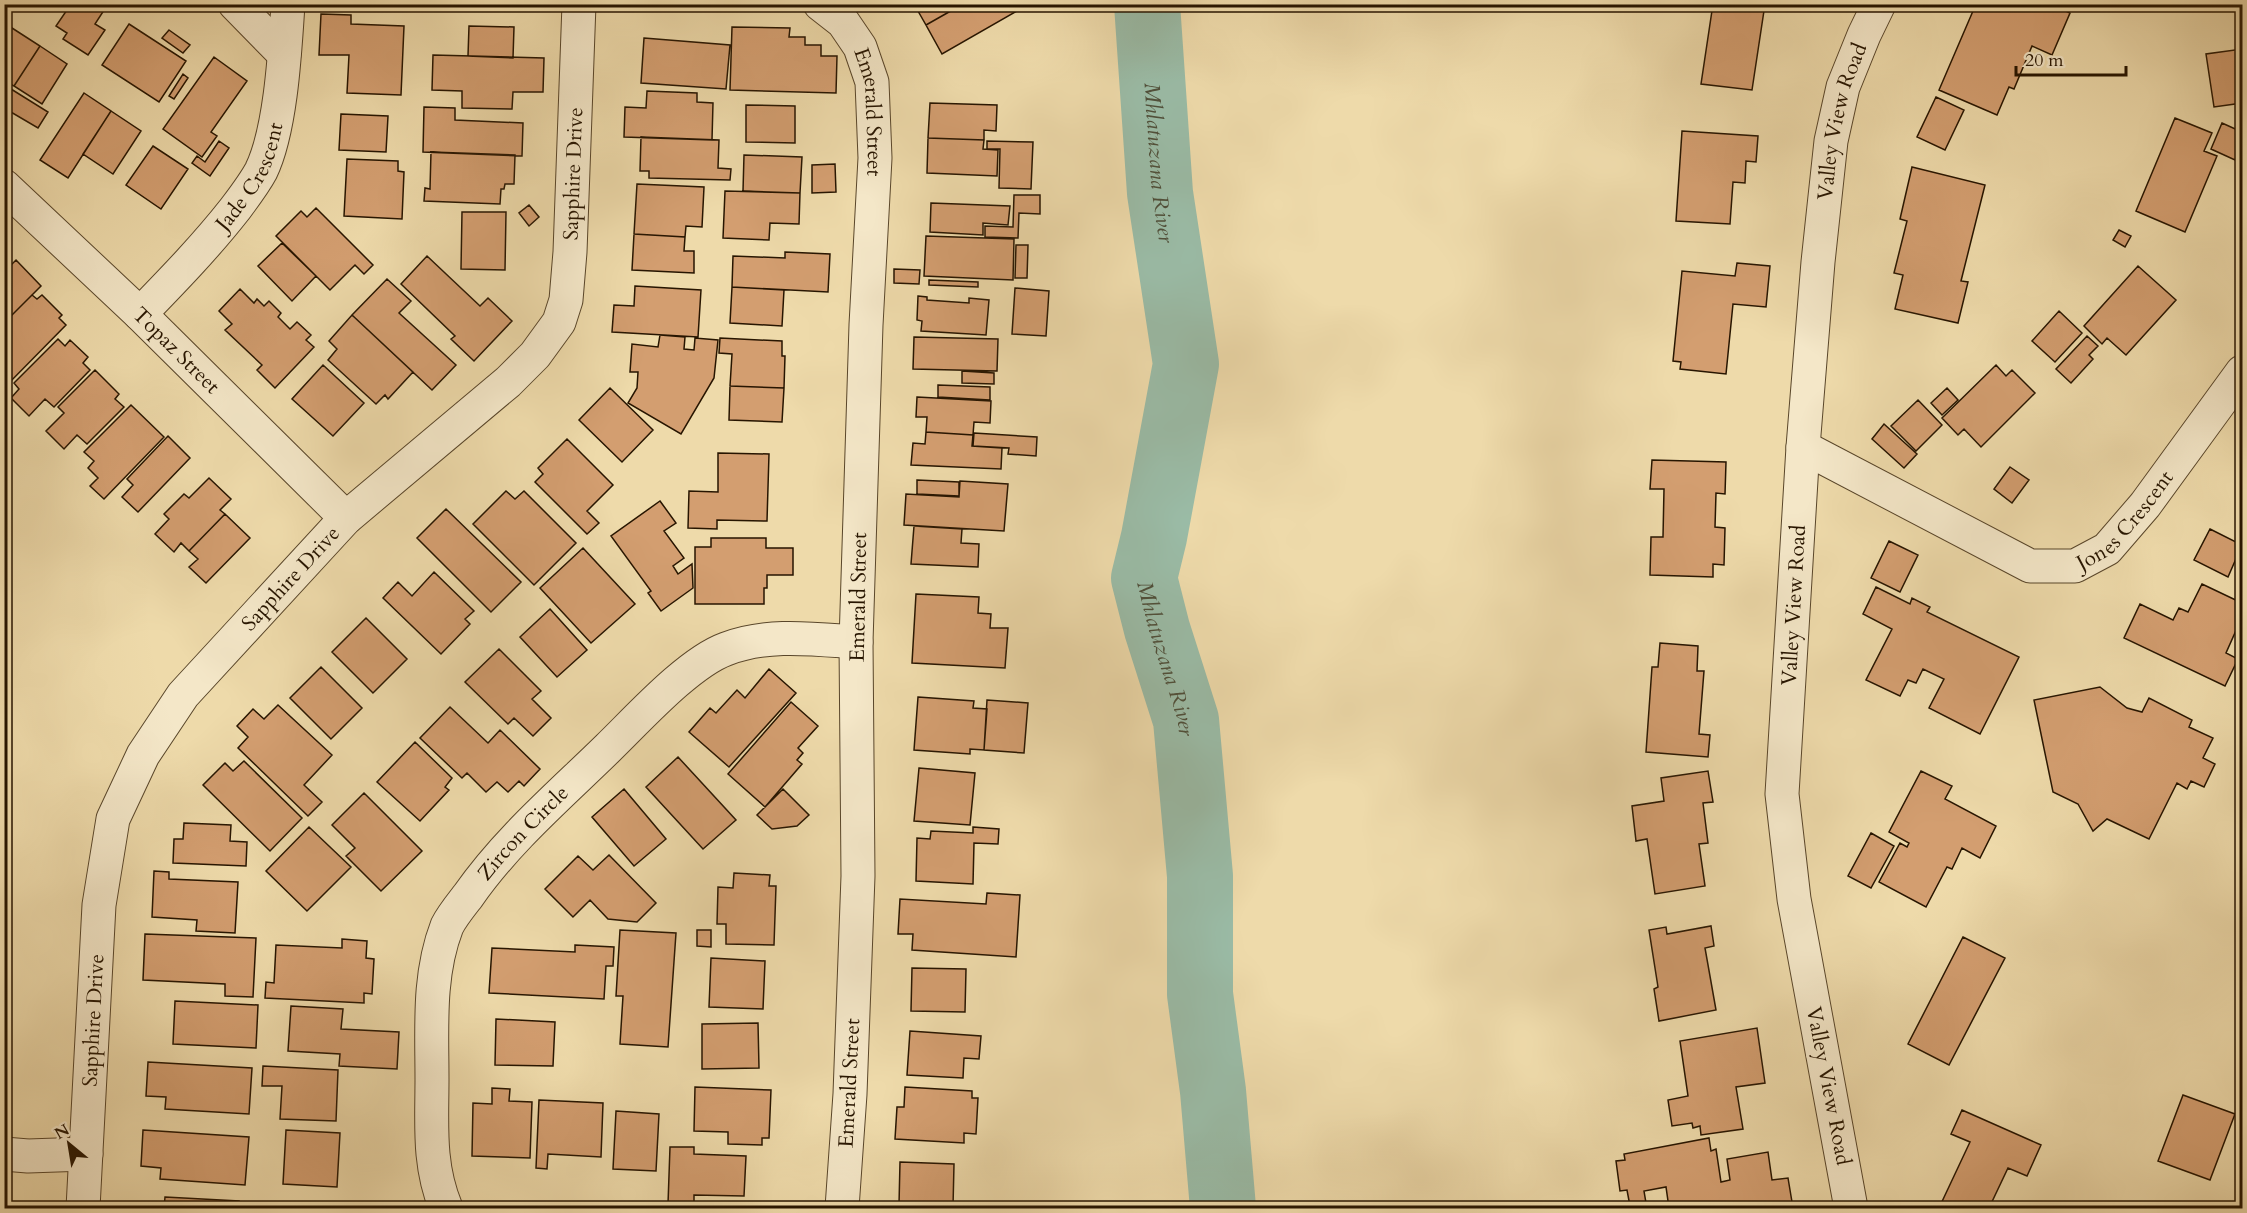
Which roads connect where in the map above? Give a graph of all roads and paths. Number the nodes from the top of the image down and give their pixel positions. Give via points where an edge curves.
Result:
1 (235, 4) edge
2 (288, 4) edge
3 (579, 4) edge
4 (820, 4) edge
5 (1879, 4) edge
6 (285, 54) junction
7 (4, 186) edge
8 (140, 314) junction
9 (2242, 372) edge
10 (1803, 447) junction
11 (346, 518) junction
12 (856, 642) junction
13 (4, 1154) edge
14 (86, 1154) junction
15 (83, 1209) edge
16 (446, 1209) edge
17 (842, 1209) edge
18 (1851, 1209) edge

1 - 6 street
2 - 6 street, Jade Crescent
3 - 11 street, Sapphire Drive via 570,252 566,300 559,322 535,355 508,382
4 - 12 street, Emerald Street via 843,22 860,47 872,82 875,158
5 - 10 street, Valley View Road via 1843,87 1831,141
6 - 8 street, Jade Crescent via 269,148 261,170 223,223
7 - 8 street, Topaz Street
8 - 11 street, Topaz Street
9 - 10 street, Jones Crescent via 2145,506 2107,549 2074,566 2030,566
10 - 18 street, Valley View Road via 1782,794 1794,899
11 - 14 street, Sapphire Drive via 183,694 143,755 113,819 99,905
12 - 16 street, Zircon Circle via 754,640 706,659 672,686 517,836 475,885 448,924 437,961 432,999 432,1156 436,1186
12 - 17 street, Emerald Street via 858,876
13 - 14 street
14 - 15 street, Sapphire Drive

